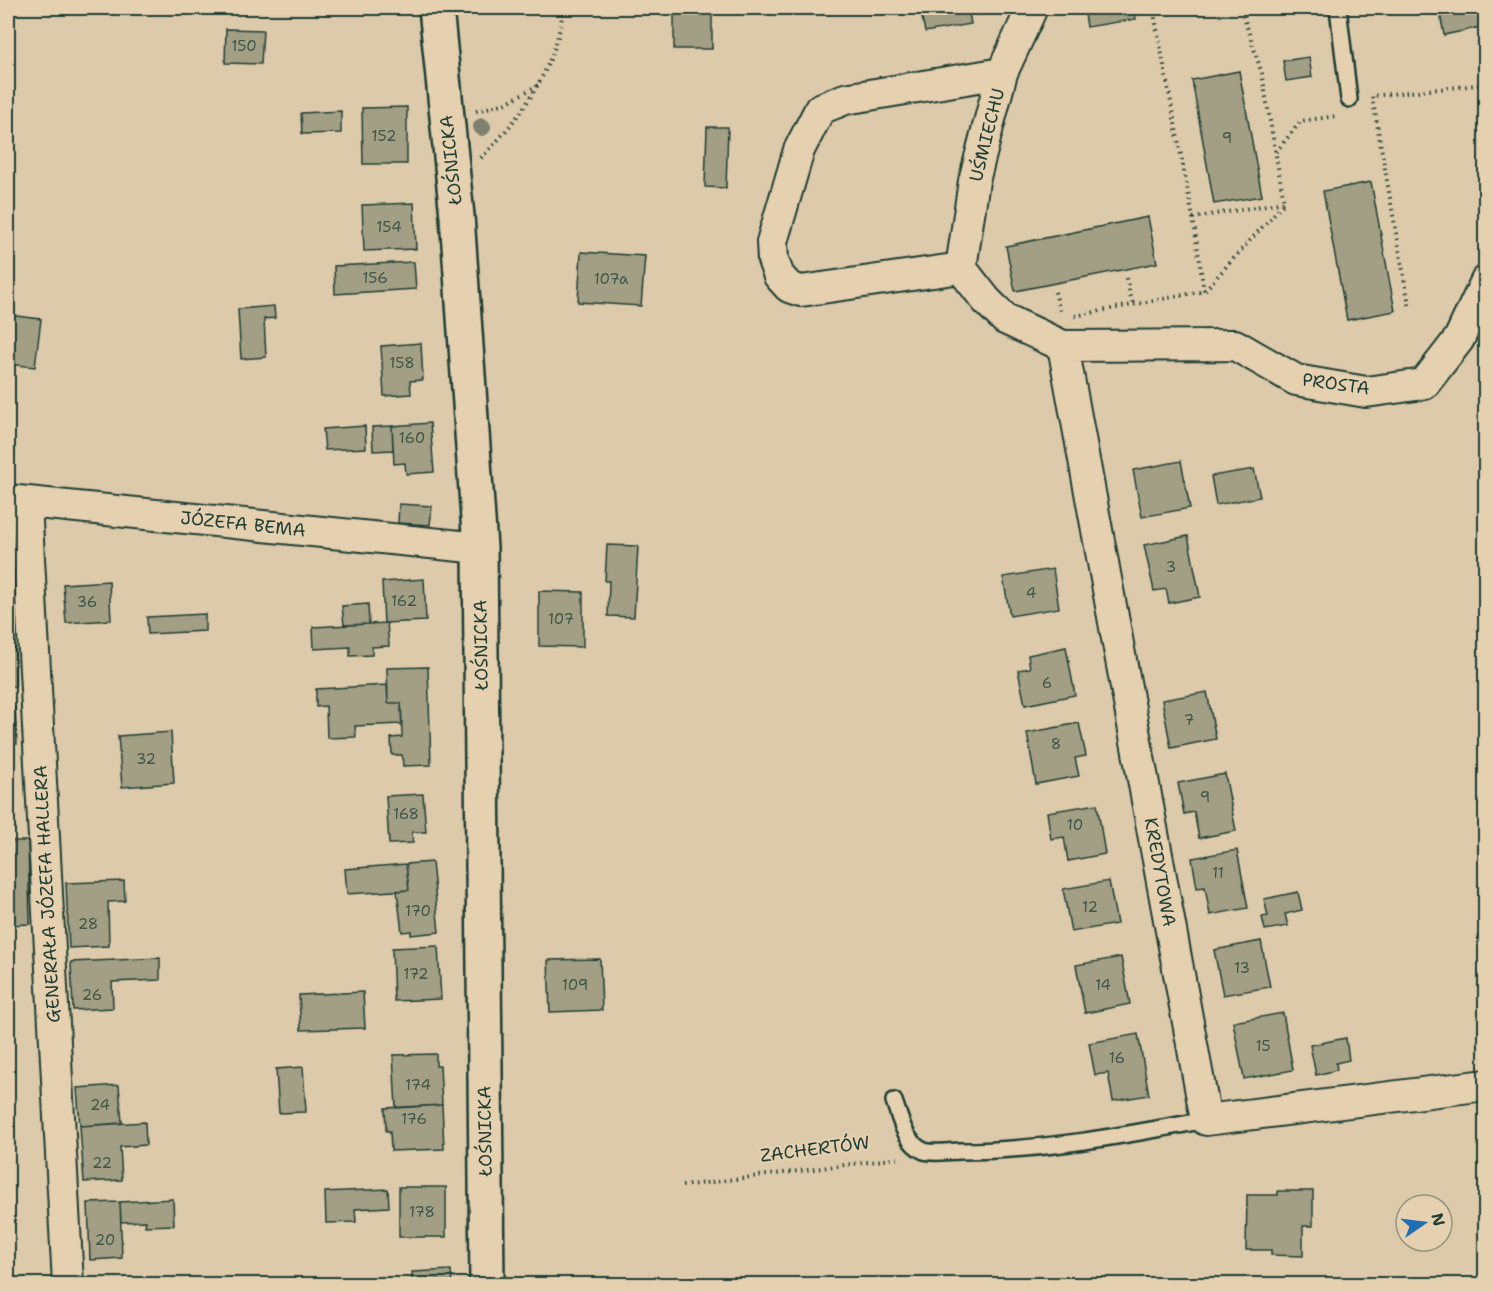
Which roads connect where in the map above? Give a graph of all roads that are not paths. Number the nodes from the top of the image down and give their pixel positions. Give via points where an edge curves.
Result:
1 (436, 8) edge
2 (1032, 8) edge
3 (1338, 8) edge
4 (1002, 74) junction
5 (1349, 99) dead end
6 (961, 268) junction
7 (1485, 281) edge
8 (1063, 346) junction
9 (17, 502) edge
10 (480, 548) junction
11 (1485, 1085) edge
12 (894, 1101) dead end
13 (1206, 1120) junction
14 (68, 1284) edge
15 (487, 1284) edge

1 - 10 street, ŁOŚNICKA via 454,187
2 - 4 street, UŚMIECHU
3 - 5 lane
4 - 6 street, UŚMIECHU via 974,181
4 - 6 street via 845,99 820,109 799,150 772,242 779,276 789,287 801,291
6 - 8 street via 1005,319
7 - 8 street, PROSTA via 1460,339 1424,384 1366,392 1296,380 1235,345
8 - 13 street, KREDYTOWA
9 - 10 street, JÓZEFA BEMA
9 - 14 street, GENERAŁA JÓZEFA HALLERA
10 - 15 street, ŁOŚNICKA
11 - 13 street
12 - 13 lane via 911,1142 925,1151 980,1151 1093,1140

